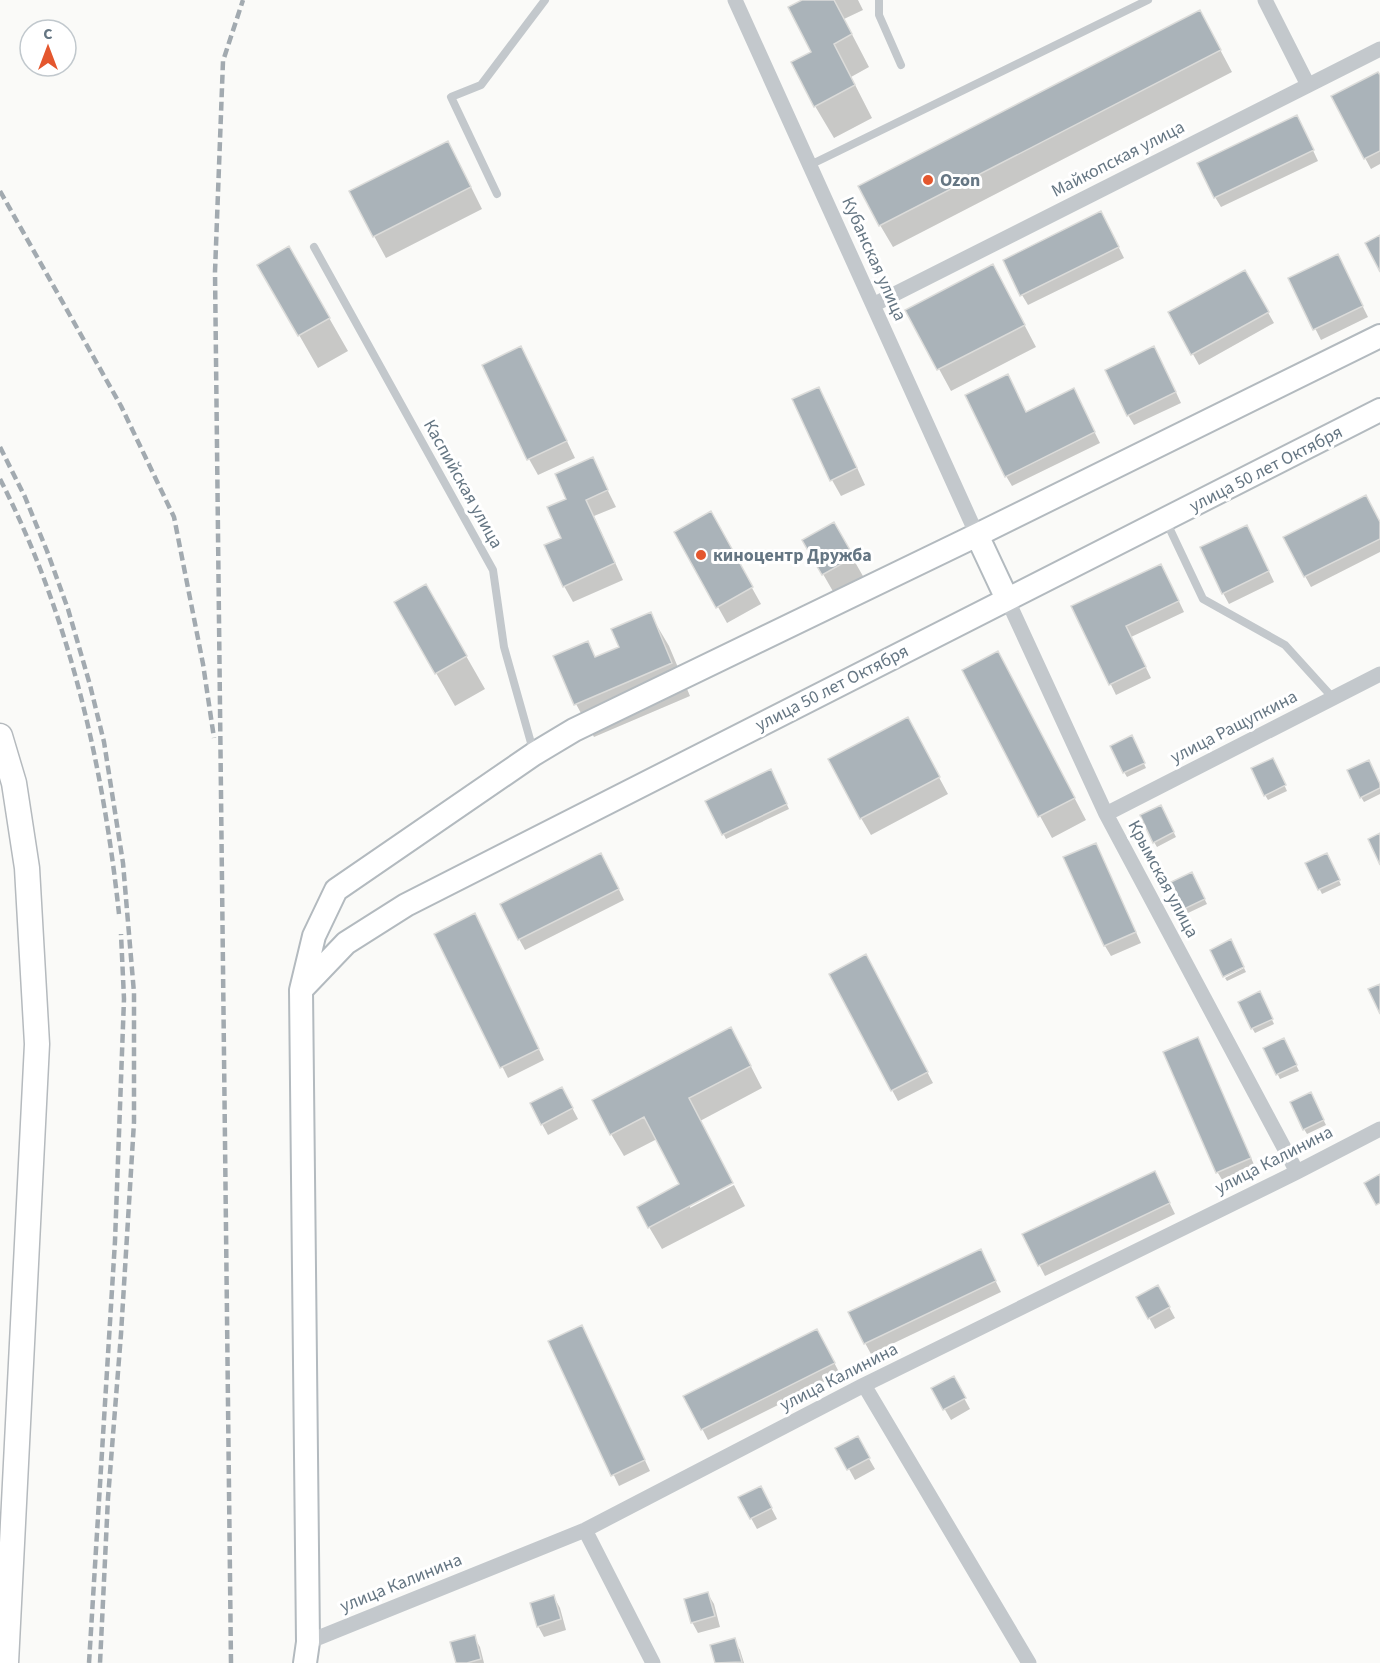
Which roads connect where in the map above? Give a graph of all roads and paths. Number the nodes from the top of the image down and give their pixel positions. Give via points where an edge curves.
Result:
1 (545, 0) edge
2 (735, 0) edge
3 (879, 0) edge
4 (1148, 0) edge
5 (1265, 0) edge
6 (1380, 49) edge
7 (901, 65) dead end
8 (1308, 85) junction
9 (810, 165) junction
10 (497, 194) dead end
11 (314, 247) dead end
12 (873, 305) junction
13 (1380, 336) edge
14 (1380, 411) edge
15 (1166, 519) junction
16 (977, 535) junction
17 (1006, 599) junction
18 (1380, 674) edge
19 (1333, 698) junction
20 (0, 736) edge
21 (534, 754) junction
22 (1106, 814) junction
23 (301, 990) junction
24 (1380, 1129) edge
25 (1298, 1172) junction
26 (864, 1385) junction
27 (585, 1530) junction
28 (307, 1653) edge
29 (6, 1663) edge
30 (653, 1663) edge
31 (1029, 1663) edge

1 - 10 lane via 481,85 451,97
2 - 9 street, Кубанская улица
3 - 7 lane via 879,15
4 - 9 lane
5 - 8 street
6 - 8 street, Майкопская улица
8 - 12 street, Майкопская улица
9 - 12 street, Кубанская улица
11 - 21 lane, Каспийская улица via 493,570 504,647
12 - 16 street, Кубанская улица
13 - 16 street
14 - 15 street, улица 50 лет Октября
15 - 17 street, улица 50 лет Октября
15 - 19 lane via 1203,599 1285,645
16 - 17 street
16 - 21 street via 574,730
17 - 22 street, Крымская улица
17 - 23 street, улица 50 лет Октября via 406,905 346,943
18 - 19 street, улица Ращупкина
19 - 22 street, улица Ращупкина
20 - 29 main road via 14,783 27,868 37,1044
21 - 23 street via 336,890 314,936
22 - 25 street, Крымская улица
23 - 28 street
24 - 25 street, улица Калинина
25 - 26 street, улица Калинина
26 - 27 street, улица Калинина
26 - 31 street
27 - 28 street, улица Калинина
27 - 30 street

